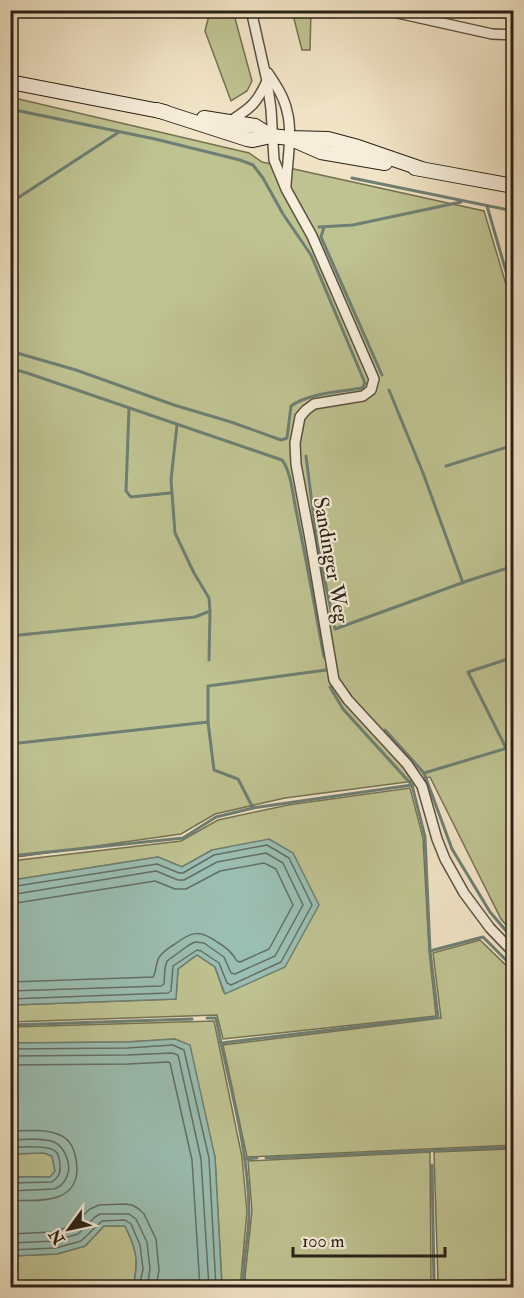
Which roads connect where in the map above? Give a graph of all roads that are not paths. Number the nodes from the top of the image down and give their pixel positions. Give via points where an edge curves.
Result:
1 (251, 10) edge
2 (384, 10) edge
3 (513, 34) edge
4 (265, 69) junction
5 (267, 81) junction
6 (10, 82) edge
7 (158, 110) junction
8 (229, 122) junction
9 (272, 136) junction
10 (290, 138) junction
11 (513, 186) edge
12 (286, 189) junction
13 (513, 952) edge

1 - 4 street, Sandinger Weg
2 - 3 street via 492,34
4 - 5 street, Sandinger Weg
4 - 10 street via 288,112
5 - 8 street via 252,106
5 - 9 street, Sandinger Weg
6 - 7 street
7 - 8 street
7 - 9 street via 247,139
8 - 9 street via 255,126
9 - 10 street
9 - 12 street, Sandinger Weg via 274,160
10 - 11 street via 321,152
10 - 12 street
12 - 13 street, Sandinger Weg via 312,236 374,380 372,390 363,396 314,404 306,410 300,417 295,443 334,680 422,786 445,859 464,893

